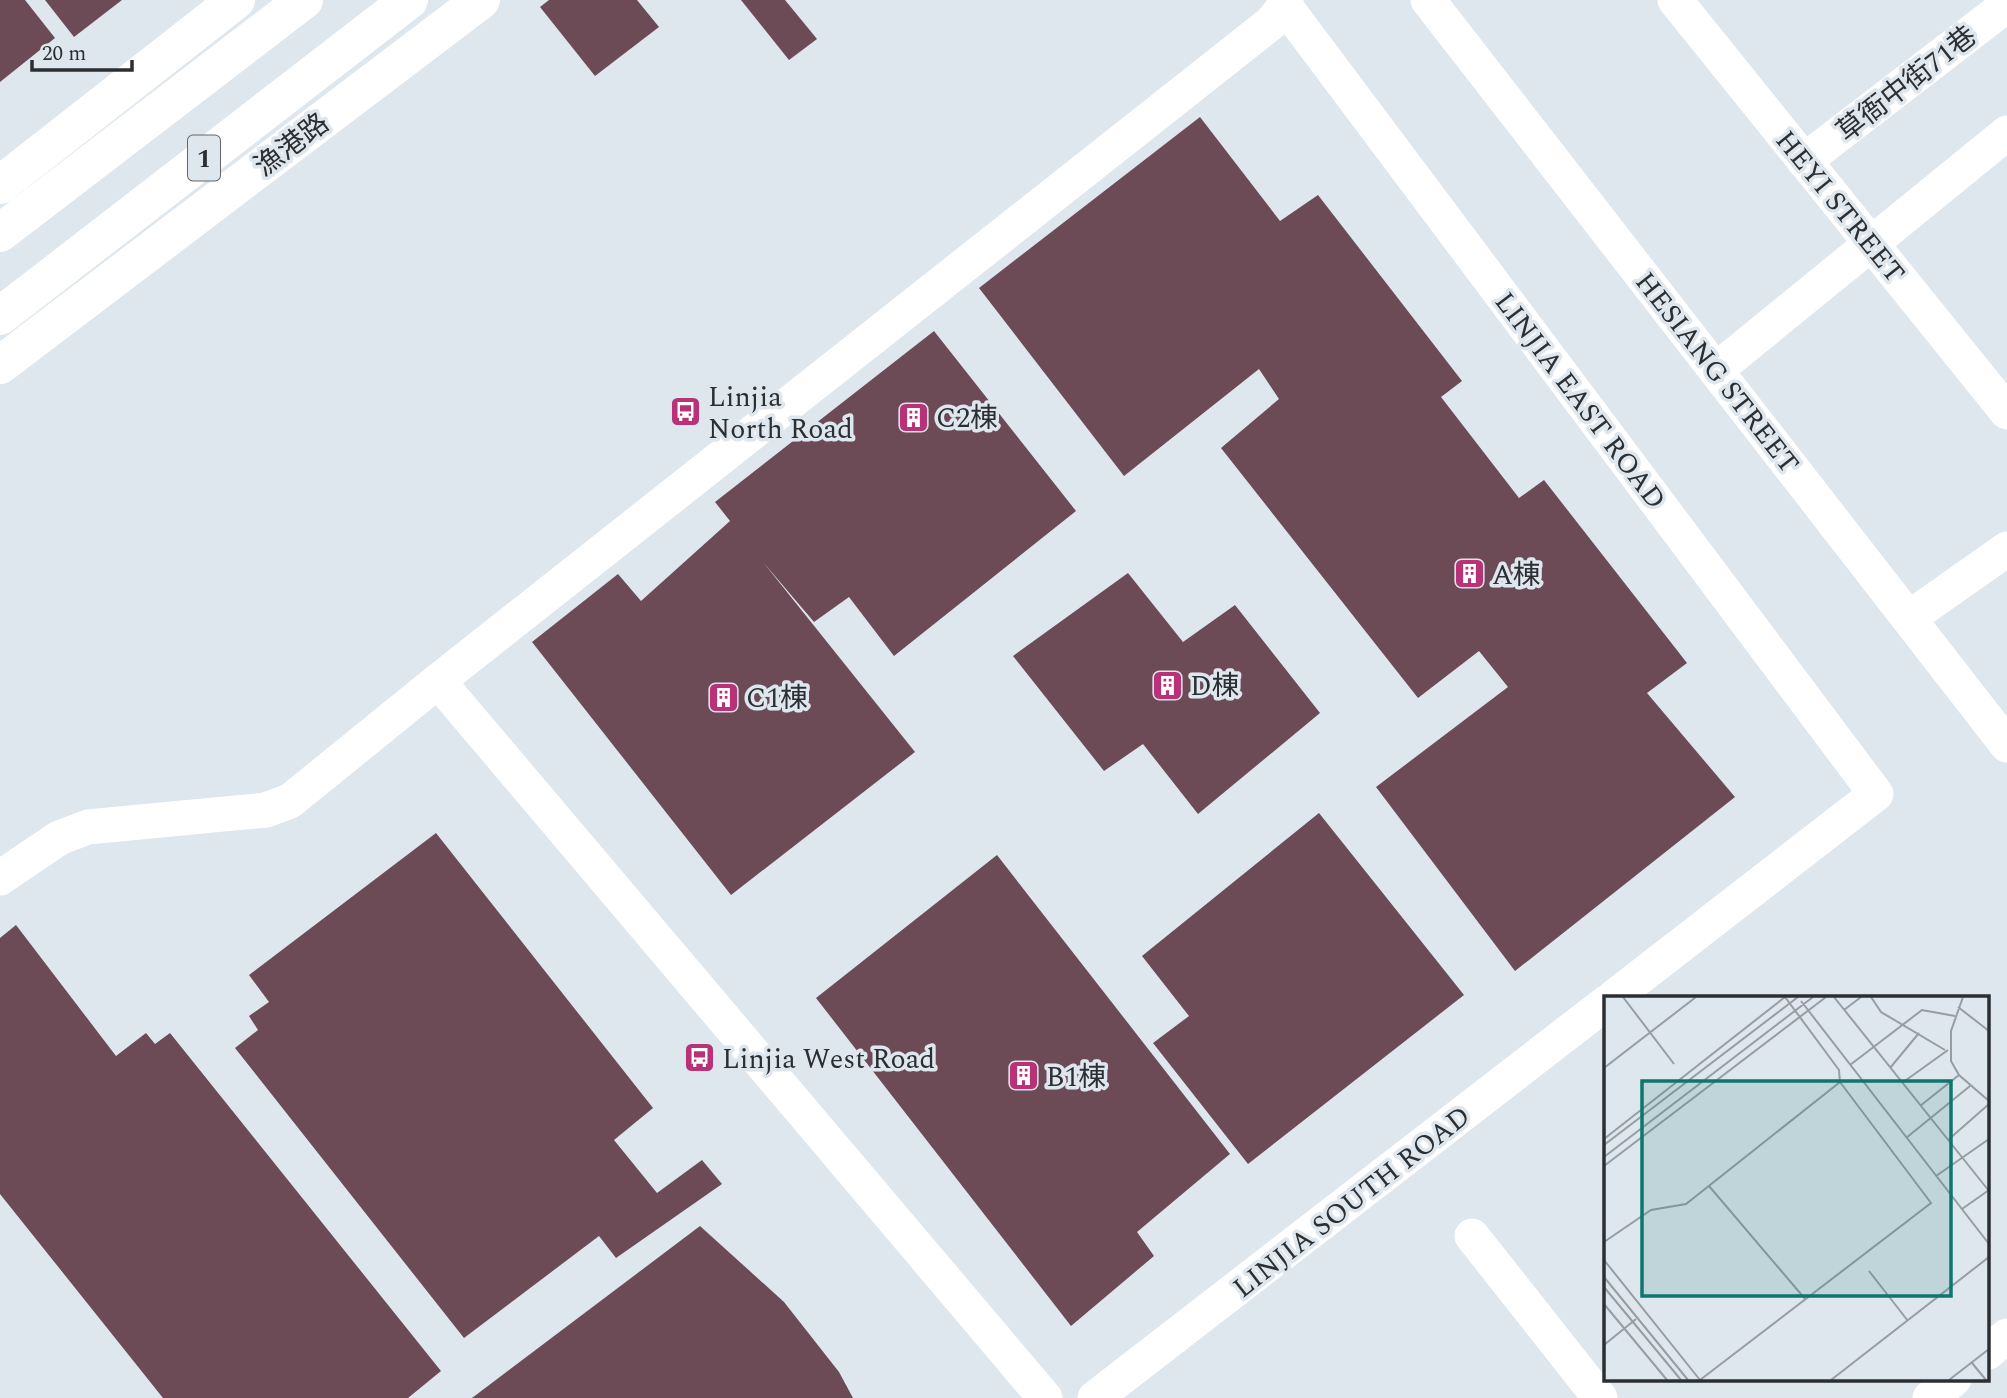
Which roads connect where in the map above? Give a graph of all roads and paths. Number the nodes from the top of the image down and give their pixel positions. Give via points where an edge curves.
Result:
1 (236, 0) edge
2 (304, 0) edge
3 (409, 0) edge
4 (481, 0) edge
5 (1428, 0) edge
6 (1285, 3) edge
7 (1689, 5) edge
8 (2007, 5) edge
9 (2007, 133) edge
10 (1804, 161) junction
11 (0, 185) edge
12 (0, 233) edge
13 (1871, 244) junction
14 (0, 316) edge
15 (0, 365) edge
16 (1716, 370) junction
17 (1996, 375) edge
18 (2007, 412) edge
19 (2007, 549) edge
20 (1909, 618) junction
21 (438, 681) junction
22 (2007, 745) edge
23 (0, 878) edge
24 (1615, 996) edge
25 (1604, 1005) edge
26 (1472, 1236) dead end
27 (2007, 1336) edge
28 (1990, 1350) edge
29 (1953, 1380) edge
30 (1045, 1398) edge
31 (1095, 1398) edge
32 (1600, 1398) edge
33 (1930, 1398) edge

1 - 11 main road
2 - 12 main road, 1
3 - 14 main road, 1
4 - 15 main road, 漁港路
5 - 16 street, HESIANG STREET
6 - 21 street via 1271,23
6 - 24 street, LINJIA EAST ROAD via 1876,794
7 - 10 street, HEYI STREET
8 - 10 street, 草衙中街71巷
9 - 13 street
10 - 13 street, HEYI STREET
13 - 16 street
13 - 17 street, HEYI STREET
16 - 20 street, HESIANG STREET
17 - 18 street, HEYI STREET
19 - 20 street
20 - 22 street, HESIANG STREET
21 - 23 street via 290,801 266,810 88,827 59,838
21 - 30 street
25 - 31 street, LINJIA SOUTH ROAD
26 - 32 street
27 - 28 street
29 - 33 street

